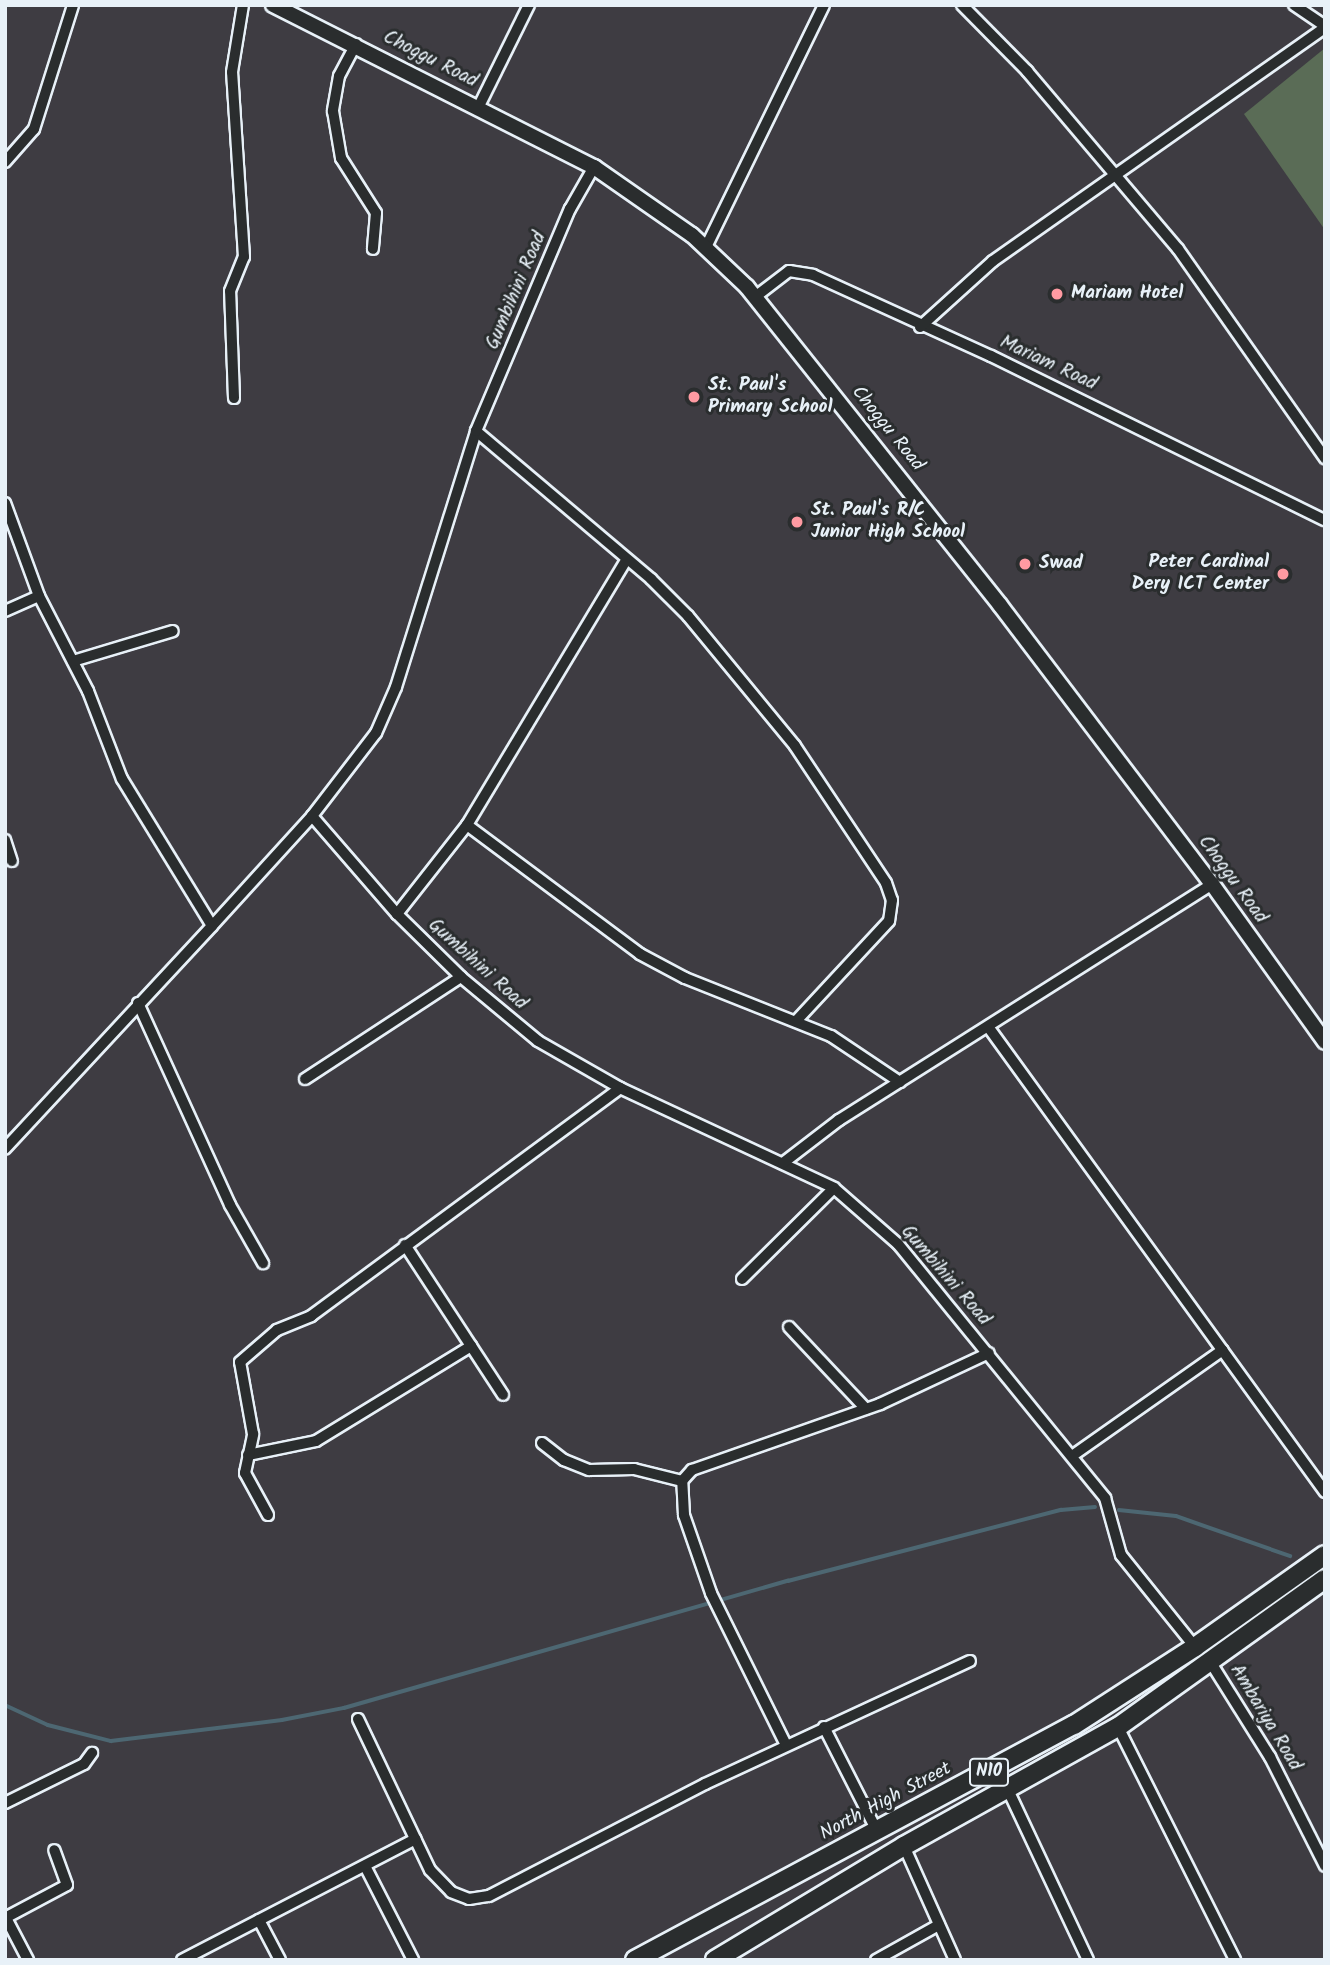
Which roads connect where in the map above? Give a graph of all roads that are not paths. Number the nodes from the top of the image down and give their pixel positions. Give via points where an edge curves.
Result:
1 (73, 5) edge
2 (243, 5) edge
3 (273, 5) edge
4 (529, 5) edge
5 (824, 5) edge
6 (962, 5) edge
7 (1294, 5) edge
8 (1325, 27) edge
9 (356, 44) junction
10 (479, 106) junction
11 (5, 162) edge
12 (594, 167) junction
13 (1115, 177) junction
14 (706, 247) junction
15 (373, 249) dead end
16 (755, 297) junction
17 (920, 327) junction
18 (234, 398) dead end
19 (476, 431) junction
20 (1325, 458) edge
21 (5, 503) edge
22 (1325, 520) edge
23 (627, 559) junction
24 (39, 596) junction
25 (5, 611) edge
26 (173, 631) dead end
27 (73, 661) junction
28 (312, 816) junction
29 (467, 825) junction
30 (5, 840) edge
31 (12, 861) dead end
32 (1212, 884) junction
33 (397, 914) junction
34 (212, 926) junction
35 (461, 977) junction
36 (138, 1003) junction
37 (796, 1021) junction
38 (989, 1028) junction
39 (1325, 1042) edge
40 (304, 1079) dead end
41 (900, 1082) junction
42 (620, 1088) junction
43 (5, 1149) edge
44 (783, 1163) junction
45 (834, 1188) junction
46 (405, 1245) junction
47 (263, 1264) dead end
48 (742, 1279) dead end
49 (789, 1327) dead end
50 (471, 1346) junction
51 (1223, 1350) junction
52 (989, 1353) junction
53 (503, 1395) dead end
54 (866, 1409) junction
55 (542, 1443) dead end
56 (248, 1455) junction
57 (1072, 1456) junction
58 (682, 1481) junction
59 (1325, 1492) edge
60 (268, 1515) dead end
61 (1325, 1555) edge
62 (1325, 1579) edge
63 (1195, 1647) junction
64 (970, 1661) dead end
65 (1211, 1663) junction
66 (358, 1720) dead end
67 (824, 1727) junction
68 (1118, 1727) junction
69 (786, 1745) junction
70 (92, 1753) dead end
71 (1008, 1790) junction
72 (5, 1803) edge
73 (876, 1829) junction
74 (415, 1839) junction
75 (904, 1846) junction
76 (54, 1850) dead end
77 (365, 1866) junction
78 (1325, 1866) edge
79 (6, 1917) edge
80 (259, 1920) junction
81 (939, 1926) junction
82 (739, 1954) edge
83 (28, 1960) edge
84 (182, 1960) edge
85 (280, 1960) edge
86 (413, 1960) edge
87 (635, 1960) edge
88 (715, 1960) edge
89 (876, 1960) edge
90 (955, 1960) edge
91 (1088, 1960) edge
92 (1235, 1960) edge

1 - 11 street via 34,128
2 - 18 street via 232,72 244,257 230,291
3 - 9 main road, Choggu Road
4 - 10 street
5 - 14 street
6 - 13 street via 1027,71
7 - 8 street
8 - 13 street
9 - 10 main road, Choggu Road
9 - 15 street via 340,76 333,111 341,158 376,213
10 - 12 main road, Choggu Road
12 - 14 main road, Choggu Road
12 - 19 street, Gumbihini Road via 570,209
13 - 17 street via 993,261
13 - 20 street via 1207,287
14 - 16 main road, Choggu Road
16 - 17 street, Mariam Road via 789,271 813,275
16 - 32 main road, Choggu Road via 915,494
17 - 22 street, Mariam Road via 992,356
19 - 23 street
19 - 28 street, Gumbihini Road via 386,710 376,733
21 - 24 street
23 - 29 street
23 - 37 street via 688,616 795,746 858,837 892,901 889,921
24 - 25 street
24 - 27 street
26 - 27 street
27 - 34 street via 122,779
28 - 33 street, Gumbihini Road
28 - 34 street, Gumbihini Road
29 - 33 street
29 - 37 street via 640,954 685,978
30 - 31 street
32 - 38 street
32 - 39 main road, Choggu Road
33 - 35 street, Gumbihini Road
34 - 36 street, Gumbihini Road
35 - 40 street
35 - 42 street, Gumbihini Road via 538,1041
36 - 43 street, Gumbihini Road
36 - 47 street via 230,1205
37 - 41 street via 841,1042
38 - 41 street
38 - 51 street
41 - 44 street
42 - 44 street, Gumbihini Road
42 - 46 street
44 - 45 street, Gumbihini Road
45 - 48 street
45 - 52 street, Gumbihini Road via 898,1244
46 - 50 street
46 - 56 street via 311,1316 277,1330 240,1362 253,1433
49 - 54 street
50 - 53 street
50 - 56 street via 316,1441
51 - 57 street
51 - 59 street
52 - 54 street
52 - 57 street, Gumbihini Road
54 - 58 street via 692,1470
55 - 58 street via 564,1460 589,1470 634,1469
56 - 60 street via 245,1474
57 - 63 street, Gumbihini Road via 1105,1498 1121,1555
58 - 69 street via 684,1515 711,1593
61 - 63 highway, North High Street / N10
62 - 65 highway, N10
63 - 73 highway, North High Street / N10 via 1020,1755
64 - 67 street
65 - 68 highway, N10
65 - 78 street, Ambariya Road via 1270,1757
66 - 74 street
67 - 69 street
67 - 73 street
68 - 71 highway, N10
68 - 92 street
69 - 74 street via 489,1896 469,1899 451,1892 430,1870
70 - 72 street via 84,1764
71 - 75 highway, N10
71 - 91 street
73 - 87 highway, North High Street / N10
74 - 77 street
75 - 81 street
75 - 82 highway, N10
76 - 79 street via 67,1885
77 - 80 street
77 - 86 street
79 - 83 street
80 - 84 street
80 - 85 street
81 - 89 street
81 - 90 street
82 - 88 highway, N10

